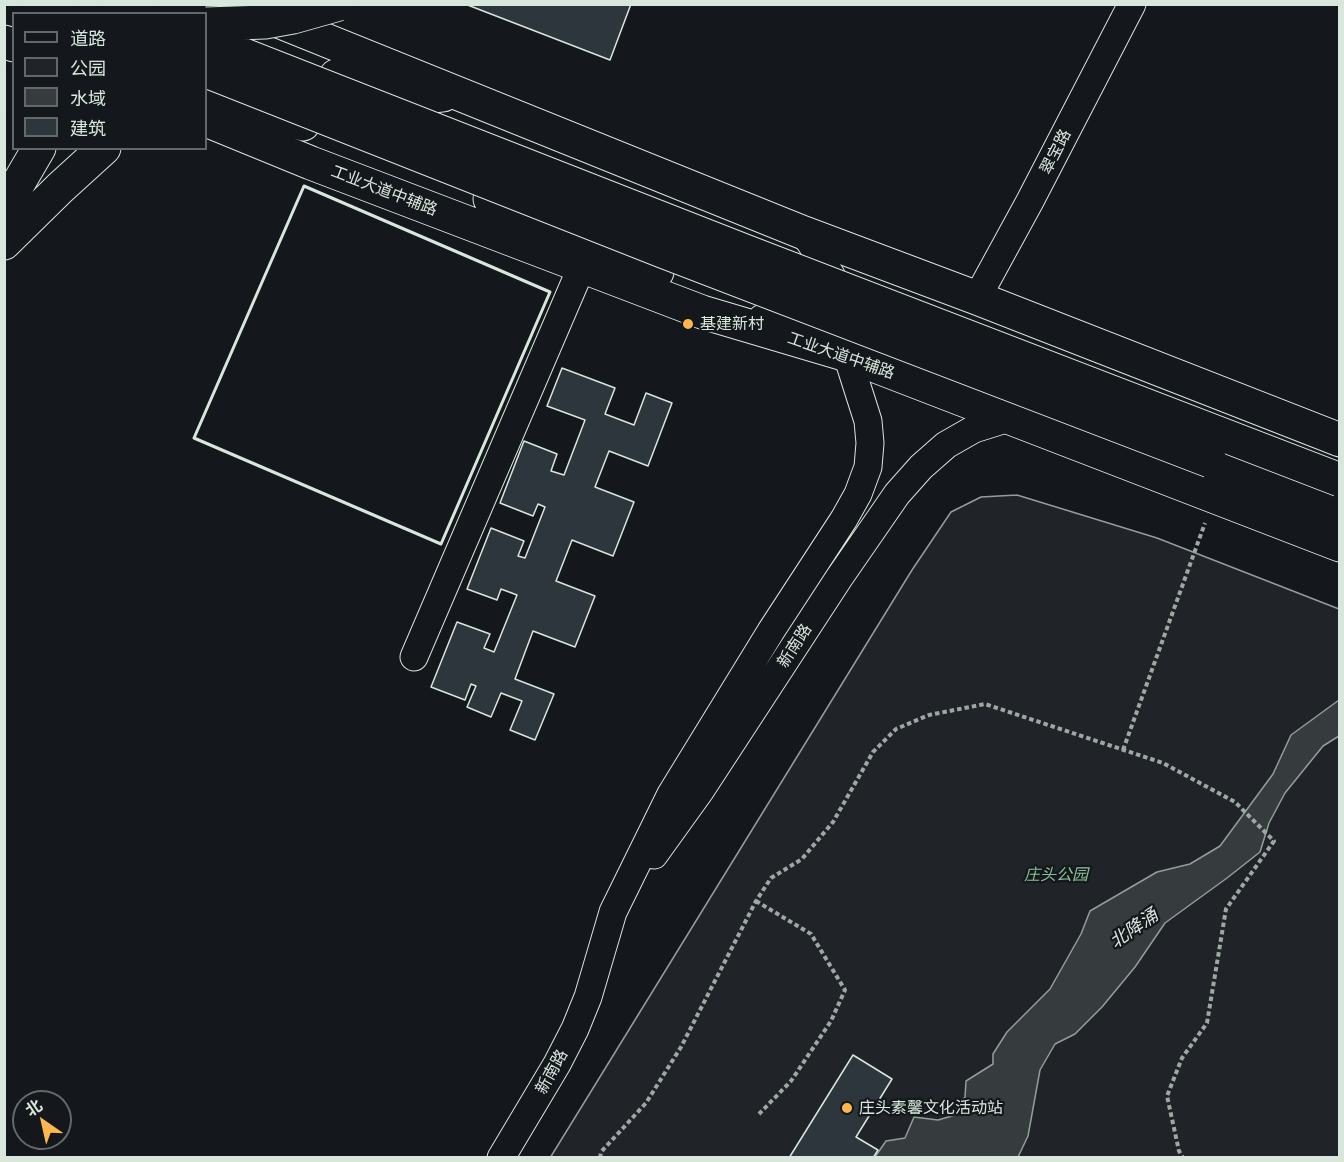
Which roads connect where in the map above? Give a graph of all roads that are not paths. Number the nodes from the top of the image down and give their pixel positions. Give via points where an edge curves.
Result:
1 (38, 4) edge
2 (115, 4) edge
3 (123, 4) edge
4 (236, 4) edge
5 (267, 4) edge
6 (339, 4) edge
7 (1132, 4) edge
8 (56, 12) edge
9 (133, 12) edge
10 (147, 12) edge
11 (207, 24) edge
12 (302, 31) junction
13 (207, 32) edge
14 (207, 40) edge
15 (207, 71) edge
16 (12, 85) edge
17 (460, 93) junction
18 (4, 99) edge
19 (207, 106) edge
20 (207, 120) edge
21 (38, 150) edge
22 (102, 150) edge
23 (4, 208) edge
24 (804, 233) junction
25 (4, 243) edge
26 (582, 266) junction
27 (977, 297) junction
28 (748, 320) junction
29 (847, 355) junction
30 (1009, 418) junction
31 (1340, 440) edge
32 (1340, 480) edge
33 (1340, 511) edge
34 (1340, 545) edge
35 (414, 657) dead end
36 (613, 912) junction
37 (501, 1158) edge

1 - 8 main road, bridge
2 - 9 main road, bridge
3 - 10 main road
4 - 12 main road
5 - 12 main road
6 - 11 main road, bridge via 265,22
7 - 27 street, 翠宝路
12 - 17 main road
13 - 17 main road via 224,34 389,93 427,97
14 - 32 main road, bridge
15 - 33 main road, bridge
16 - 18 main road, bridge
17 - 24 main road
19 - 28 main road via 240,106 280,116 355,144 495,201
20 - 26 main road, 工业大道中辅路
21 - 23 main road
22 - 25 main road
24 - 27 main road
24 - 28 street via 831,275 837,297 834,306 823,322
26 - 28 main road, 工业大道中辅路 via 702,312
26 - 35 street
27 - 31 main road
28 - 29 main road, 工业大道中辅路
29 - 30 main road, 工业大道中辅路
29 - 36 street, 新南路 via 868,421 870,443 868,467 858,494 671,794
30 - 34 main road, 工业大道中辅路
30 - 36 street, 新南路 via 974,429 946,445 897,494 700,791
36 - 37 street, 新南路 via 575,1029

